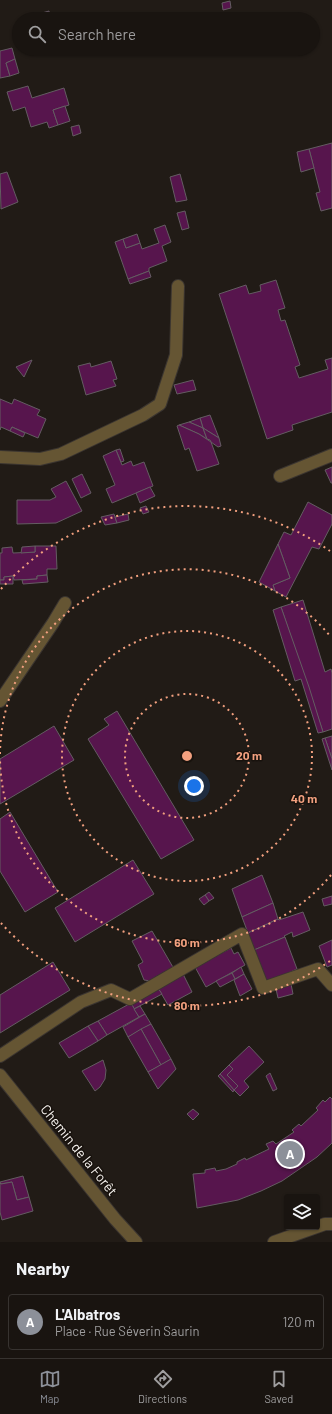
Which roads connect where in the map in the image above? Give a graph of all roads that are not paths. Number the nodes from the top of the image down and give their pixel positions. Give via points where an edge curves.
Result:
1 (178, 286) dead end
2 (332, 455) edge
3 (0, 457) edge
4 (280, 476) dead end
5 (65, 603) dead end
6 (0, 701) edge
7 (332, 985) edge
8 (0, 1056) edge
9 (0, 1076) edge
10 (332, 1224) edge
11 (136, 1242) edge
12 (274, 1242) edge

1 - 3 street via 176,355 160,404 143,415 61,454 40,459
2 - 4 street
5 - 6 street
7 - 8 street via 318,969 263,988 242,934 130,999 111,990 81,1002
9 - 11 street, Chemin de la Forêt
10 - 12 street via 325,1224

